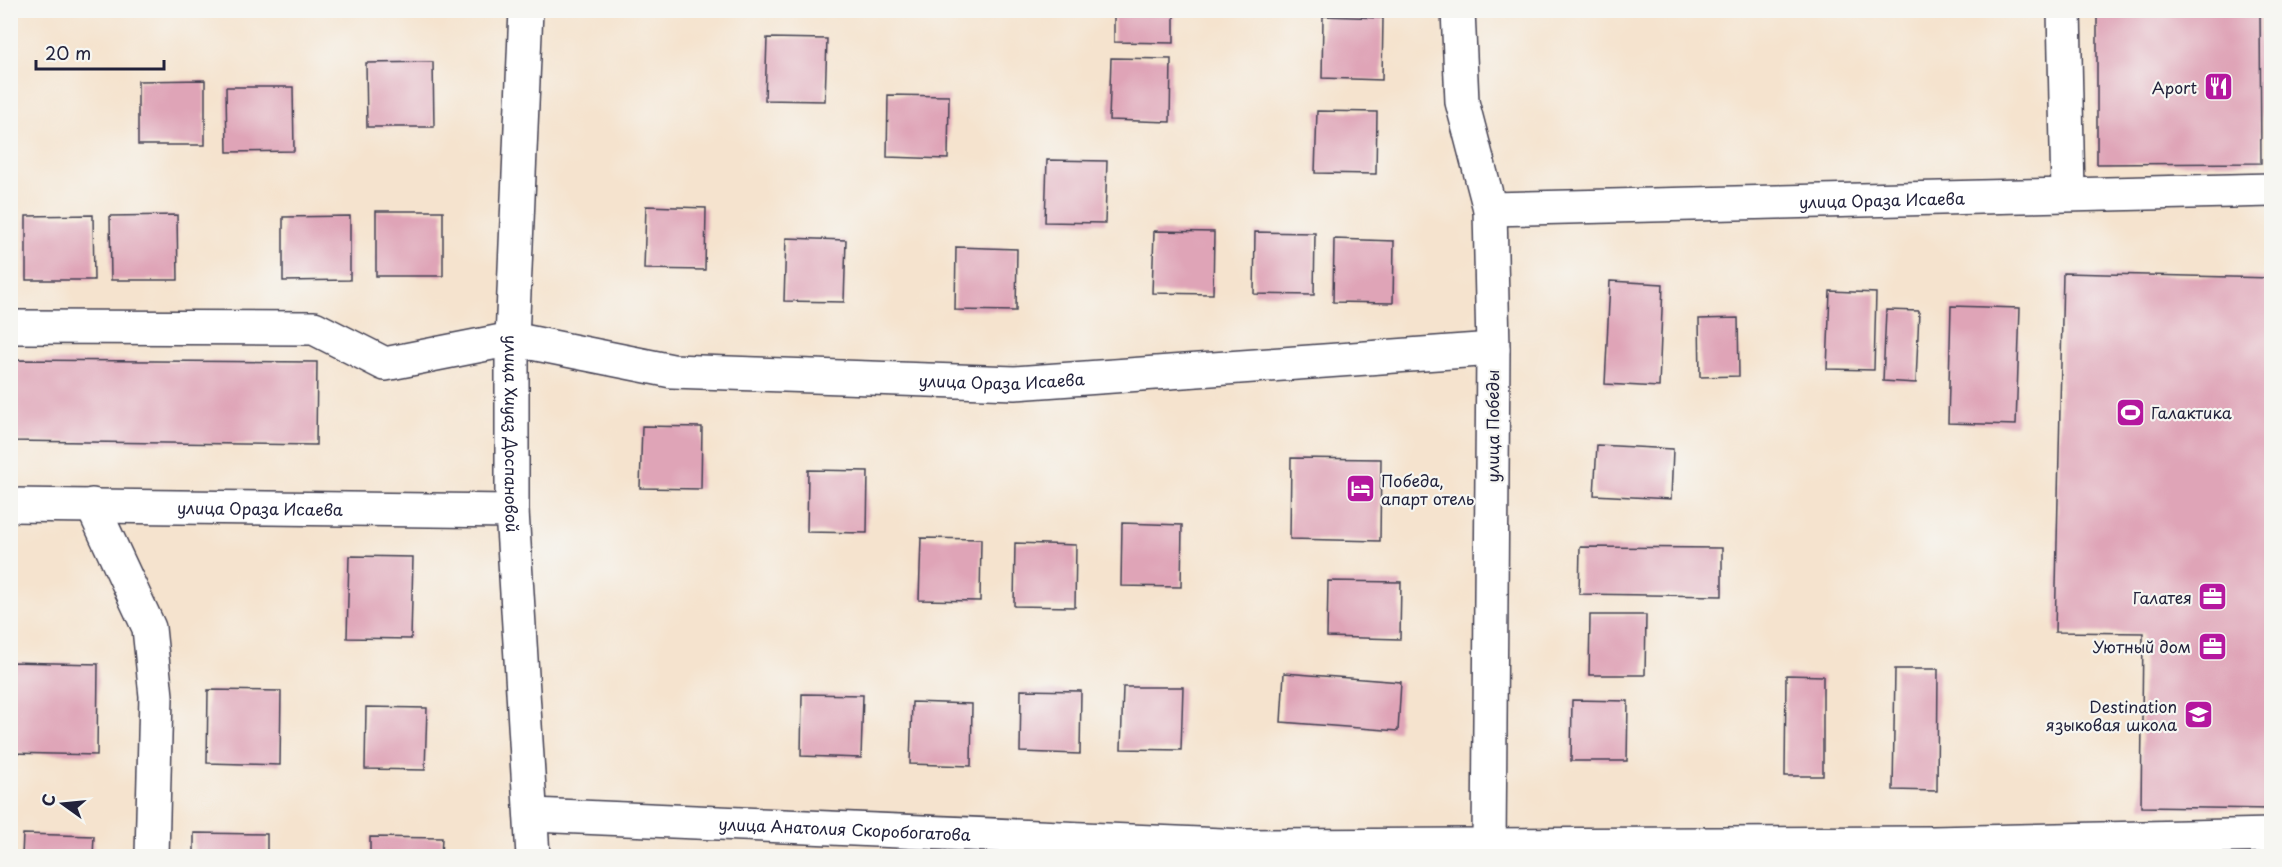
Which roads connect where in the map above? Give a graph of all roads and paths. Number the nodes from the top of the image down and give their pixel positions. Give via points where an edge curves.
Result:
1 (526, 10) edge
2 (1458, 10) edge
3 (2064, 10) edge
4 (2271, 190) edge
5 (2068, 193) junction
6 (1490, 209) junction
7 (10, 327) edge
8 (512, 339) junction
9 (1493, 349) junction
10 (10, 505) edge
11 (92, 505) junction
12 (512, 511) junction
13 (532, 815) junction
14 (2271, 835) edge
15 (1489, 845) junction
16 (1933, 850) edge
17 (1246, 851) edge
18 (152, 856) edge
19 (533, 856) edge

1 - 8 street, улица Хиуаз Доспановой
2 - 6 street, улица Победы via 1462,102
3 - 5 street
4 - 5 street, улица Ораза Исаева
5 - 6 street, улица Ораза Исаева
6 - 9 street, улица Победы
7 - 8 street via 314,328 385,364
8 - 9 street, улица Ораза Исаева via 672,371 1015,384
8 - 12 street, улица Хиуаз Доспановой
9 - 15 street, улица Победы
10 - 11 street, улица Ораза Исаева
11 - 12 street, улица Ораза Исаева
11 - 18 street via 149,628 156,696
12 - 13 street, улица Хиуаз Доспановой
13 - 17 street, улица Анатолия Скоробогатова
13 - 19 street, улица Хиуаз Доспановой
14 - 16 street, улица Анатолия Скоробогатова
15 - 16 street, улица Анатолия Скоробогатова
15 - 17 street, улица Анатолия Скоробогатова

